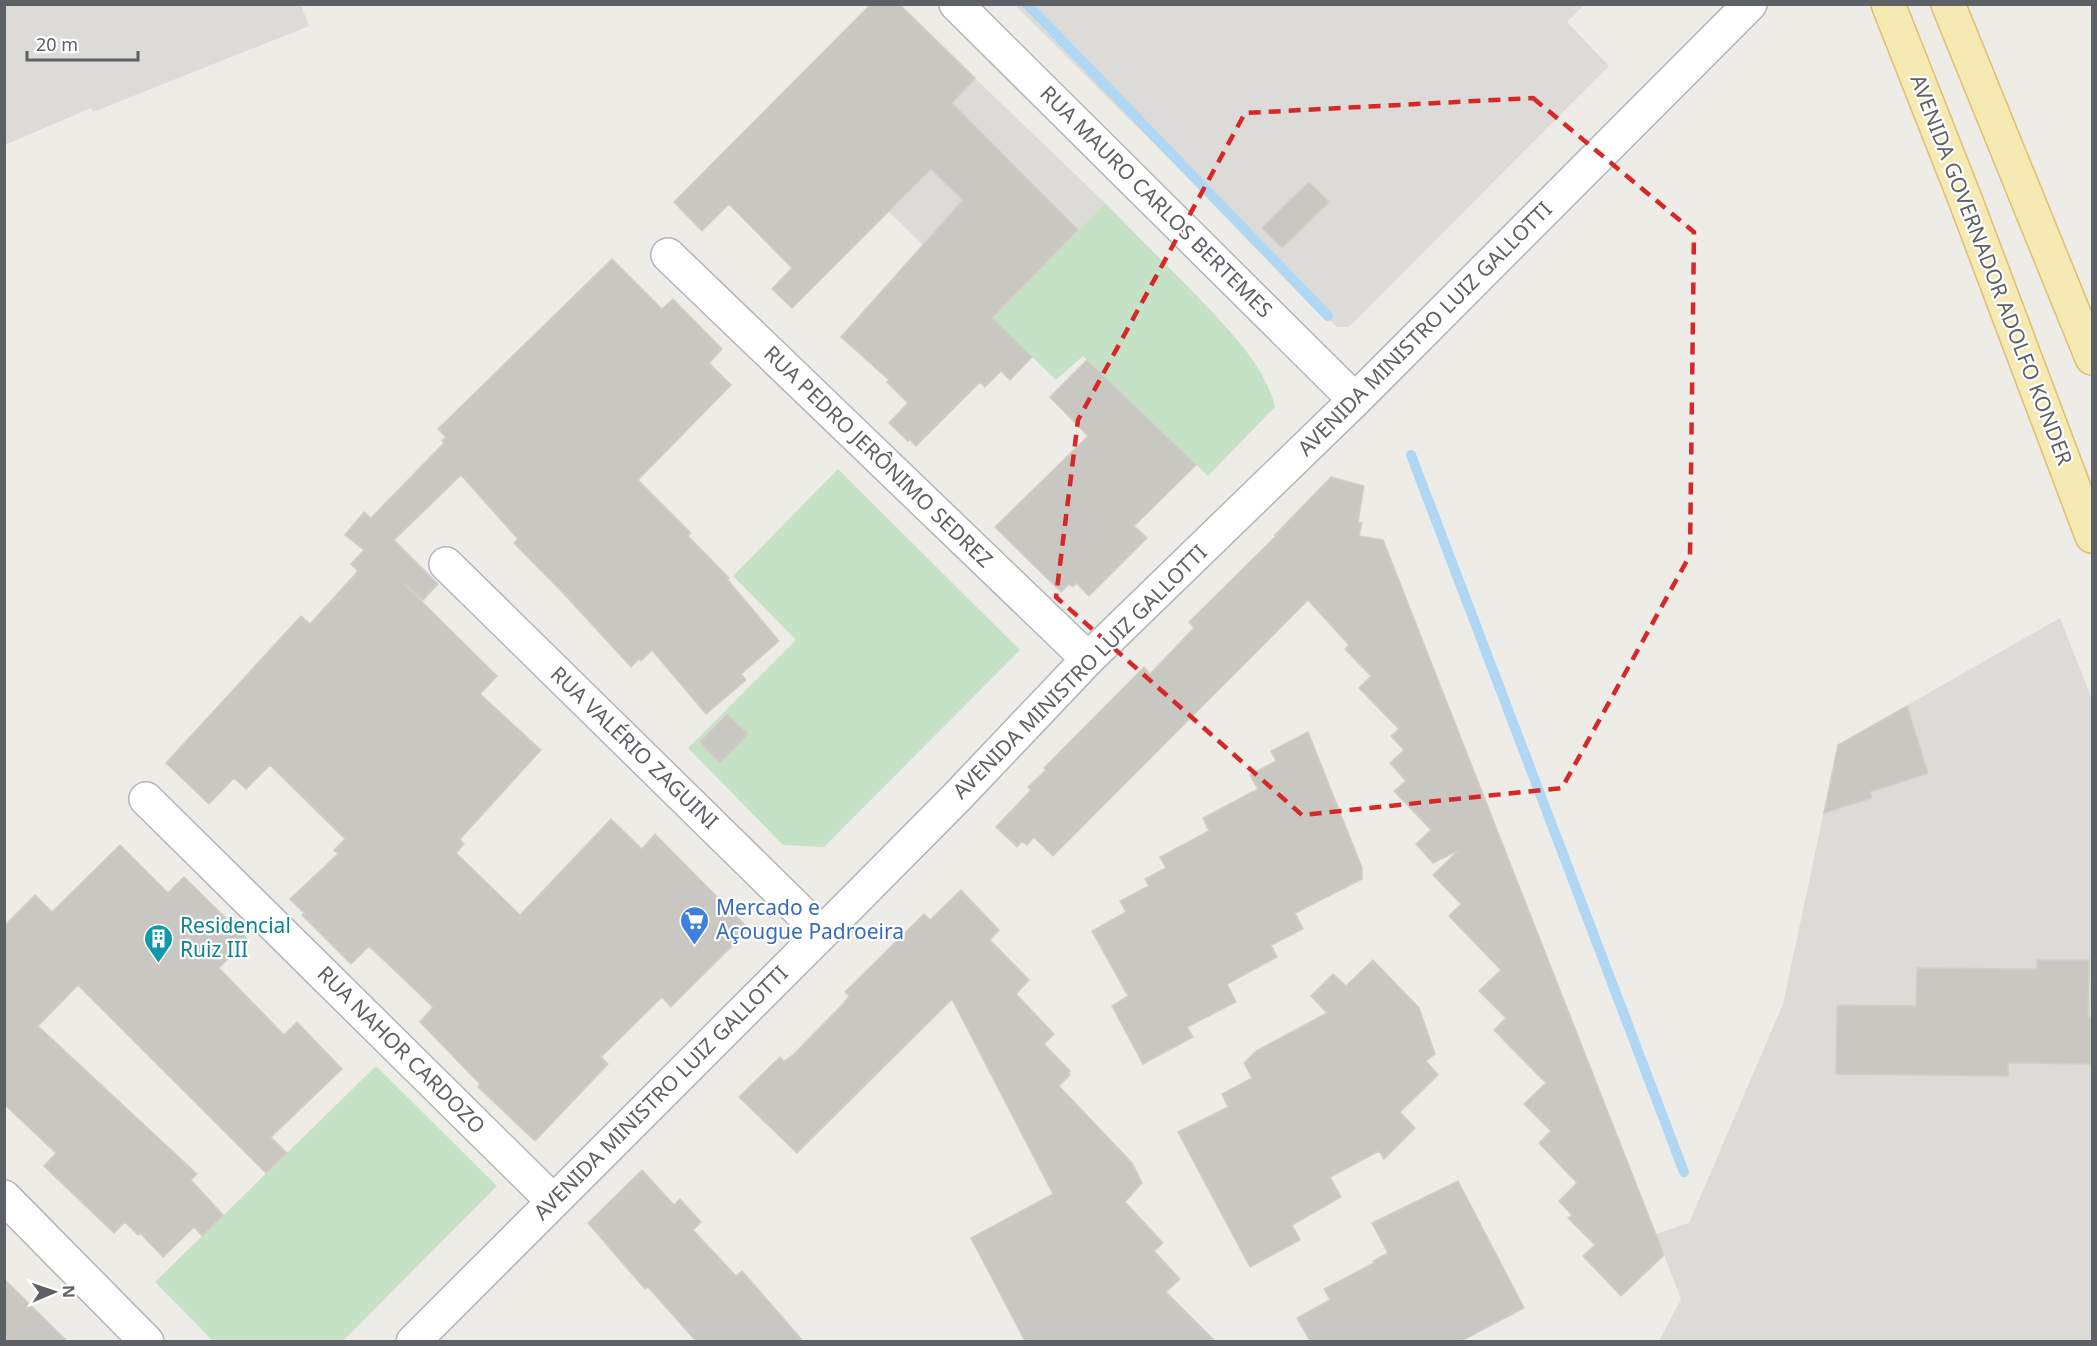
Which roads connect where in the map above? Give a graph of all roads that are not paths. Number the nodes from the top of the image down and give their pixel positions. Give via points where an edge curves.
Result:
1 (956, 4) edge
2 (1750, 4) edge
3 (1888, 4) edge
4 (1948, 4) edge
5 (668, 255) dead end
6 (2092, 358) edge
7 (1355, 400) junction
8 (2092, 536) edge
9 (446, 564) dead end
10 (1088, 659) junction
11 (146, 799) dead end
12 (822, 933) junction
13 (4, 1197) edge
14 (553, 1201) junction
15 (147, 1341) edge
16 (412, 1341) edge

1 - 7 street, RUA MAURO CARLOS BERTEMES
2 - 7 street, AVENIDA MINISTRO LUIZ GALLOTTI
3 - 8 main road, AVENIDA GOVERNADOR ADOLFO KONDER
4 - 6 main road
5 - 10 street, RUA PEDRO JERÔNIMO SEDREZ
7 - 10 street, AVENIDA MINISTRO LUIZ GALLOTTI
9 - 12 street, RUA VALÉRIO ZAGUINI
10 - 12 street, AVENIDA MINISTRO LUIZ GALLOTTI
11 - 14 street, RUA NAHOR CARDOZO
12 - 14 street, AVENIDA MINISTRO LUIZ GALLOTTI
13 - 15 street
14 - 16 street, AVENIDA MINISTRO LUIZ GALLOTTI

